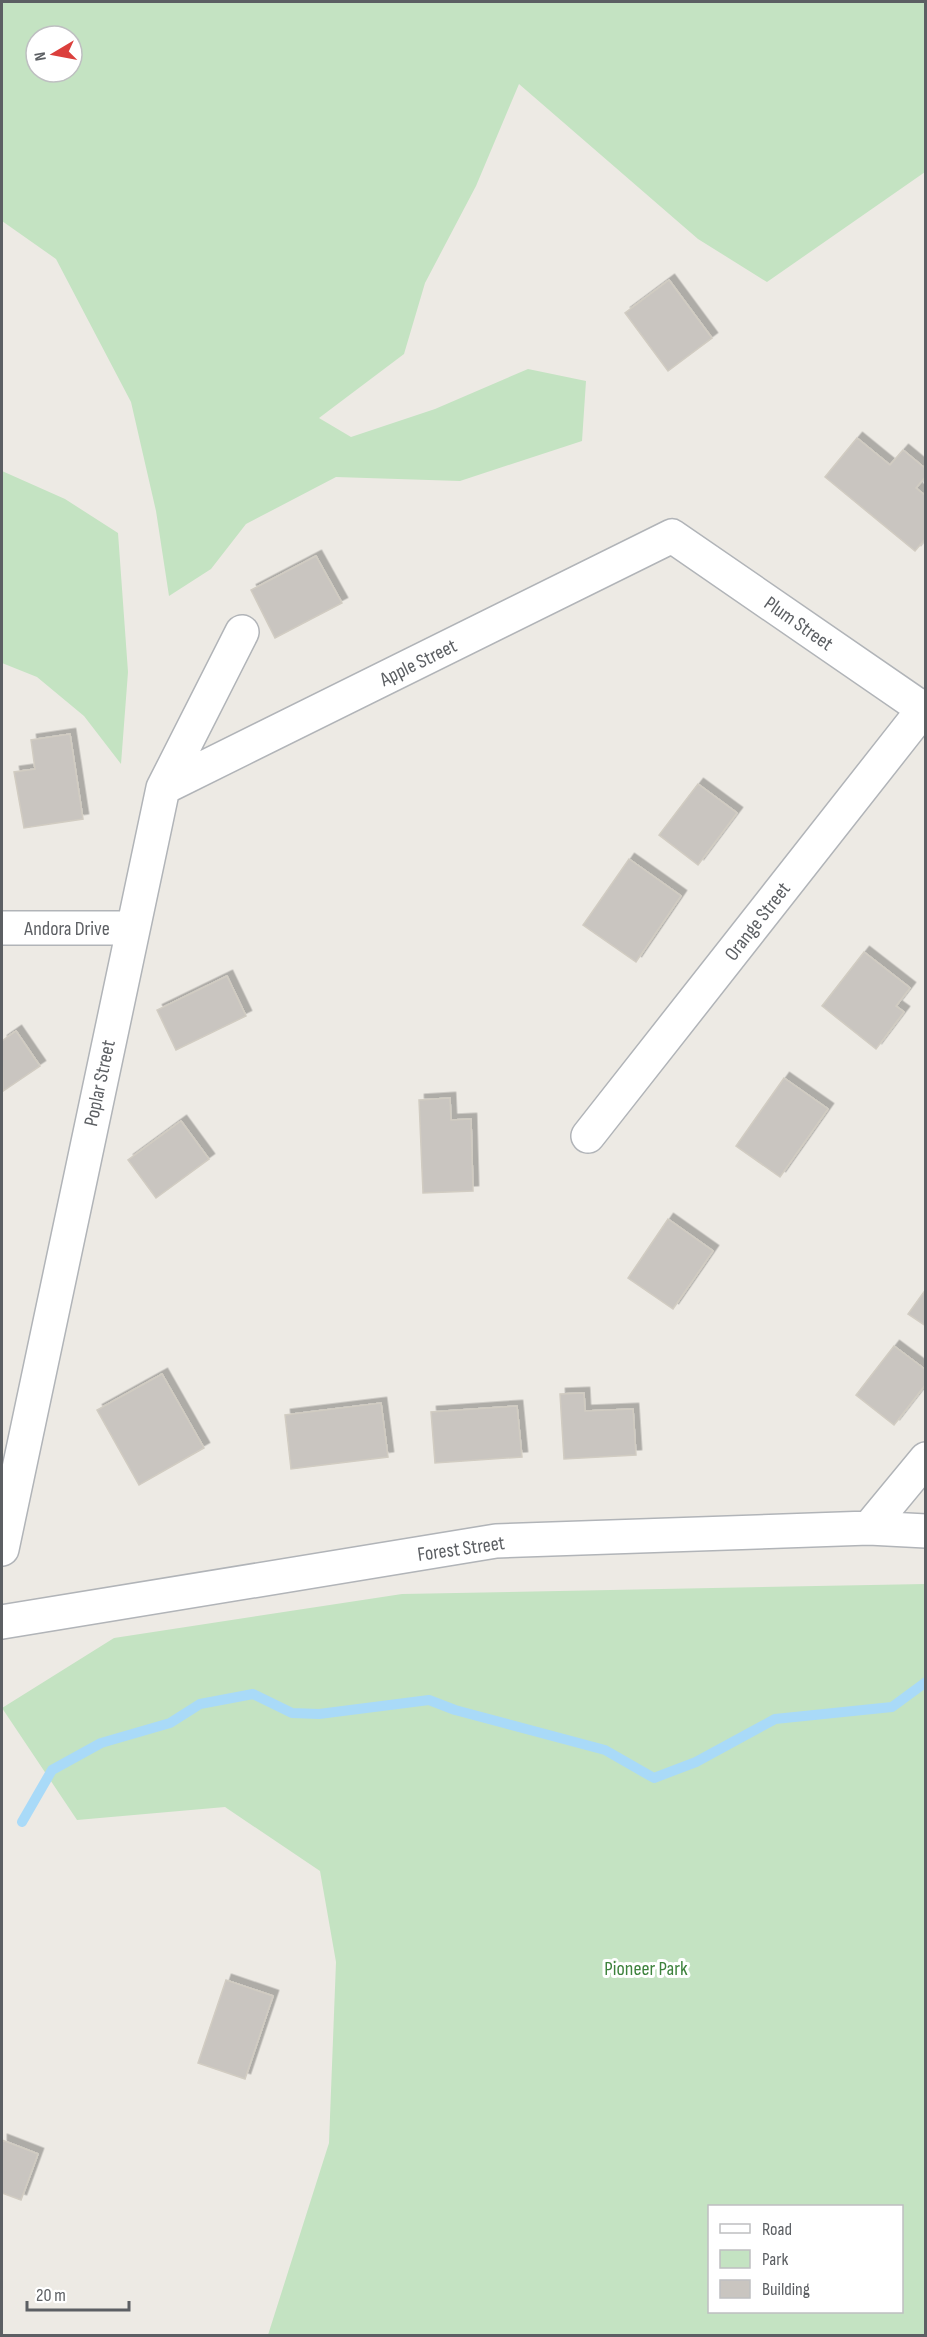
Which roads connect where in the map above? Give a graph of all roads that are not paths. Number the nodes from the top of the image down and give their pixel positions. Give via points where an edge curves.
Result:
1 (672, 536) joint
2 (242, 632) dead end
3 (925, 708) edge
4 (163, 788) junction
5 (2, 928) edge
6 (132, 928) junction
7 (588, 1136) dead end
8 (926, 1459) edge
9 (869, 1528) junction
10 (926, 1531) edge
11 (2, 1549) edge
12 (2, 1622) edge

1 - 3 street, Plum Street
1 - 4 street, Apple Street
2 - 4 street, Poplar Street
3 - 7 street, Orange Street
4 - 6 street, Poplar Street
5 - 6 street, Andora Drive
6 - 11 street, Poplar Street
8 - 9 street
9 - 10 street, Forest Street
9 - 12 street, Forest Street via 496,1541

